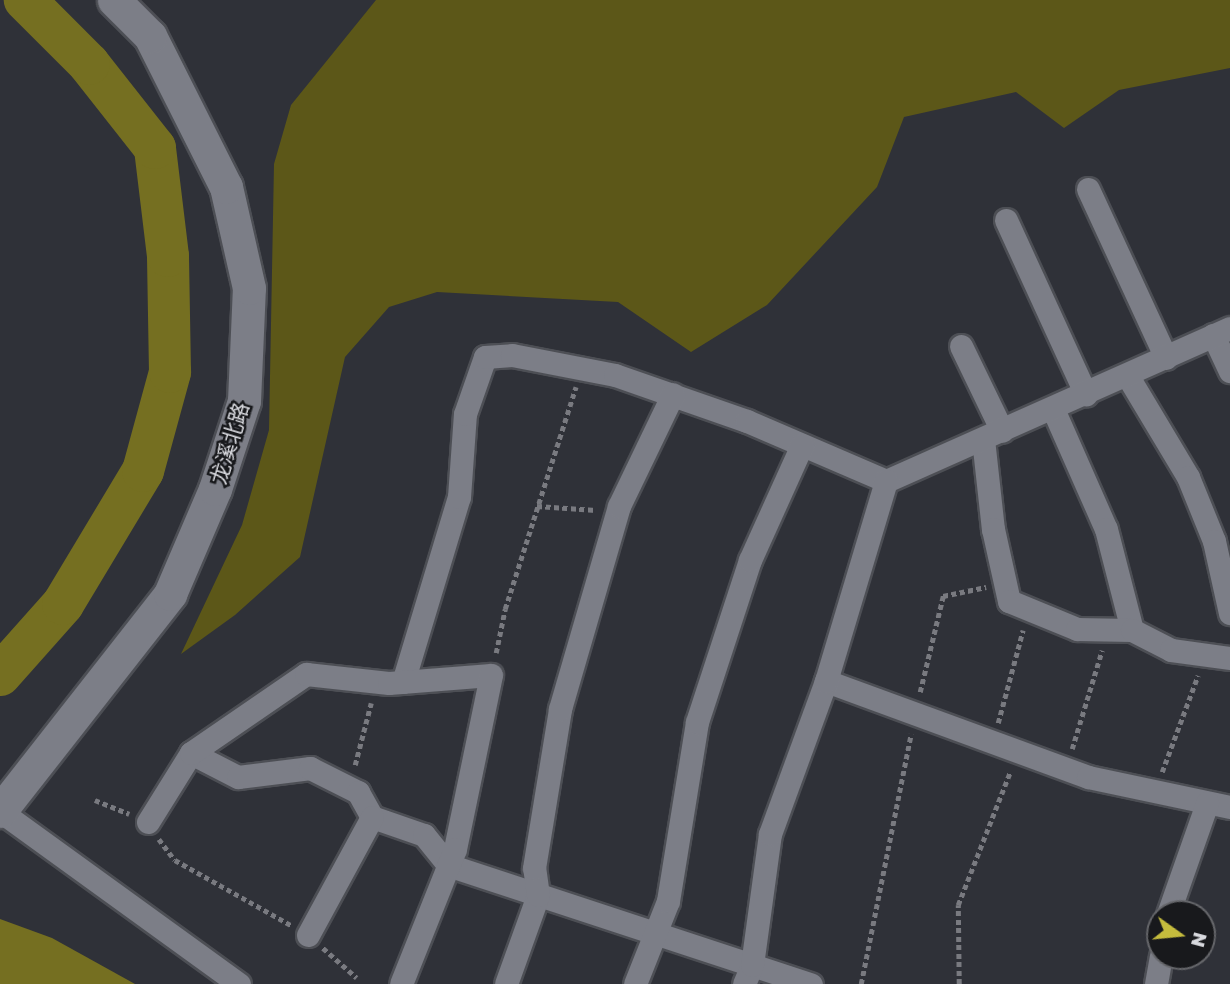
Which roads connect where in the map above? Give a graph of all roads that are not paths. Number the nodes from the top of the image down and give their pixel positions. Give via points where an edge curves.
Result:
1 (114, 0) edge
2 (1088, 189) dead end
3 (1006, 220) dead end
4 (1222, 331) edge
5 (961, 346) dead end
6 (1166, 358) junction
7 (1230, 371) edge
8 (1127, 375) junction
9 (673, 394) junction
10 (1086, 395) junction
11 (1053, 408) junction
12 (992, 435) junction
13 (802, 445) junction
14 (886, 481) junction
15 (1230, 613) edge
16 (1132, 630) junction
17 (1230, 658) edge
18 (826, 681) junction
19 (403, 682) junction
20 (191, 753) junction
21 (1207, 803) junction
22 (1230, 807) edge
23 (0, 811) edge
24 (372, 817) junction
25 (148, 822) road end
26 (448, 865) junction
27 (537, 895) junction
28 (1173, 900) edge
29 (657, 934) junction
30 (308, 935) road end
31 (748, 974) edge
32 (239, 984) edge
33 (401, 984) edge
34 (506, 984) edge
35 (635, 984) edge
36 (811, 984) edge

1 - 23 street, 龙溪北路 via 150,36 226,187 249,288 244,401 215,489 170,594
2 - 6 street
3 - 10 street
4 - 6 street
4 - 7 street
5 - 12 street
6 - 8 street
8 - 10 street
8 - 15 street via 1188,477 1214,541
9 - 13 street
9 - 19 street via 512,355 485,357 465,414 459,497
9 - 27 street via 617,512 560,709 534,868
10 - 11 street
11 - 12 street
11 - 16 street via 1106,529
12 - 14 street
12 - 16 street via 993,529 1010,601 1077,629
13 - 14 street
13 - 29 street via 750,560 697,722 668,901
14 - 18 street
16 - 17 street via 1171,650
18 - 21 street via 1066,769
18 - 31 street via 770,834
19 - 20 street via 306,674
19 - 26 street via 491,675
20 - 24 street via 238,777 310,768 358,792
20 - 25 street
21 - 22 street
21 - 28 street
23 - 32 street
24 - 26 street via 424,835
24 - 30 street
26 - 27 street
26 - 33 street
27 - 29 street
27 - 34 street
29 - 31 street
29 - 35 street
31 - 36 street

